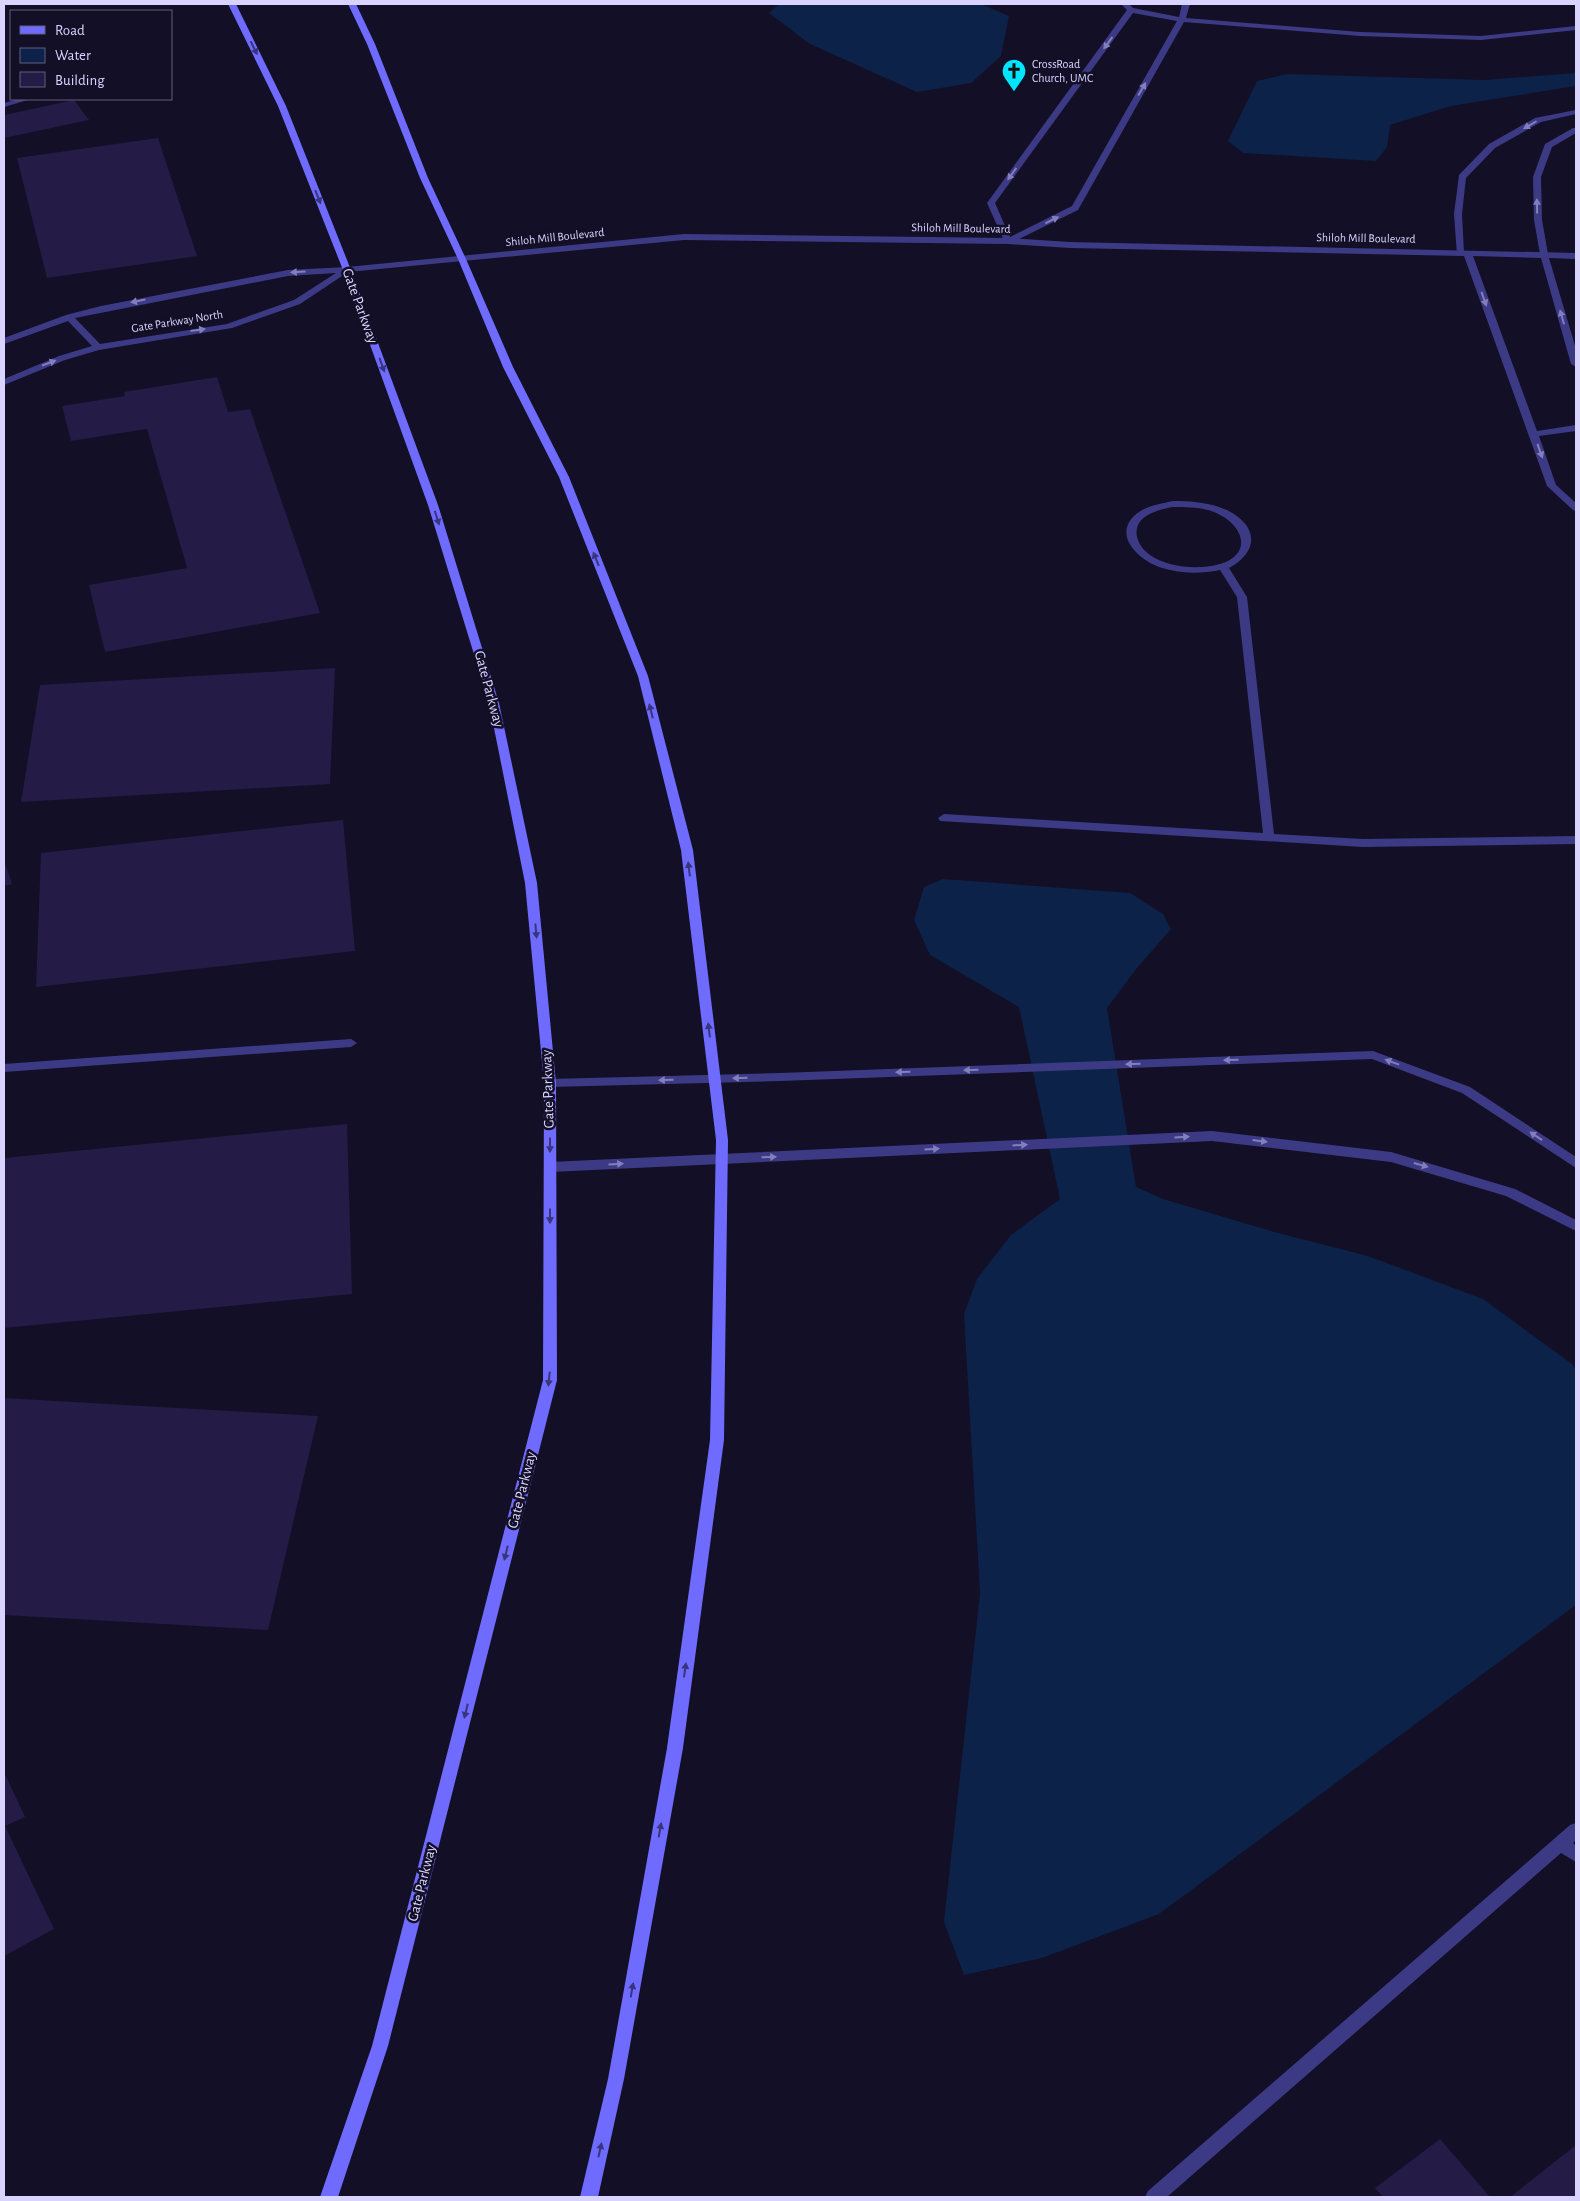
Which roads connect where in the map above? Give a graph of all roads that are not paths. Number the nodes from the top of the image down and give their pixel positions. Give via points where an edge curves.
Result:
1 (232, 4) edge
2 (1186, 4) edge
3 (354, 5) edge
4 (1128, 7) edge
5 (1182, 20) junction
6 (1576, 28) edge
7 (22, 100) edge
8 (4, 104) edge
9 (1576, 112) edge
10 (1576, 130) edge
11 (1008, 241) junction
12 (1464, 253) junction
13 (1544, 254) junction
14 (1576, 256) edge
15 (462, 259) junction
16 (347, 270) junction
17 (69, 317) junction
18 (4, 342) edge
19 (98, 346) junction
20 (1576, 364) edge
21 (4, 382) edge
22 (1576, 428) edge
23 (1534, 434) junction
24 (1576, 508) edge
25 (1224, 566) junction
26 (944, 818) dead end
27 (1269, 838) junction
28 (1576, 840) edge
29 (351, 1043) dead end
30 (4, 1068) edge
31 (714, 1079) junction
32 (550, 1083) junction
33 (721, 1159) junction
34 (1576, 1163) edge
35 (550, 1168) junction
36 (1576, 1226) edge
37 (1576, 1830) edge
38 (1562, 1843) junction
39 (1576, 1855) edge
40 (329, 2197) edge
41 (590, 2197) edge
42 (1154, 2197) edge

1 -> 16 main road, Gate Parkway via 282,106
2 - 5 street
3 - 15 main road via 424,178
4 - 5 street
4 -> 11 street via 991,203
5 - 6 street via 1360,34 1482,38
11 -> 5 street via 1075,208
7 - 8 street
9 -> 12 street via 1538,120 1492,146 1462,177 1458,214
13 -> 10 street via 1538,220 1537,177 1548,146
11 - 12 street, Shiloh Mill Boulevard
11 - 15 street, Shiloh Mill Boulevard via 684,237
12 - 13 street, Shiloh Mill Boulevard
12 -> 23 street
13 - 14 street, Shiloh Mill Boulevard
20 -> 13 street
15 - 16 street, Shiloh Mill Boulevard
31 -> 15 main road via 687,850 642,676 564,477 508,367
16 -> 17 street, Shiloh Mill Boulevard via 288,273
19 -> 16 street, Gate Parkway North via 229,326 297,302
16 -> 32 main road, Gate Parkway via 434,505 494,703 531,882
17 - 18 street, Shiloh Mill Boulevard
17 - 19 street
21 -> 19 street, Gate Parkway North
22 - 23 street
23 -> 24 street via 1552,486
25 - 25 street via 1238,559 1247,538 1235,519 1222,512 1207,506 1173,504 1146,512 1136,518 1131,527 1130,538 1137,550 1149,559 1186,570
25 - 27 street via 1242,597
26 - 27 street
27 - 28 street via 1363,843
29 - 30 street
31 -> 32 street
31 - 33 main road via 722,1140
34 -> 31 street via 1466,1090 1373,1055
32 -> 35 main road, Gate Parkway
35 -> 33 street
33 -> 36 street via 1212,1136 1391,1157 1510,1192
41 -> 33 main road via 616,2079 673,1758 718,1440
35 -> 40 main road, Gate Parkway via 550,1380 380,2046
37 - 38 street
38 - 39 street
38 - 42 street

